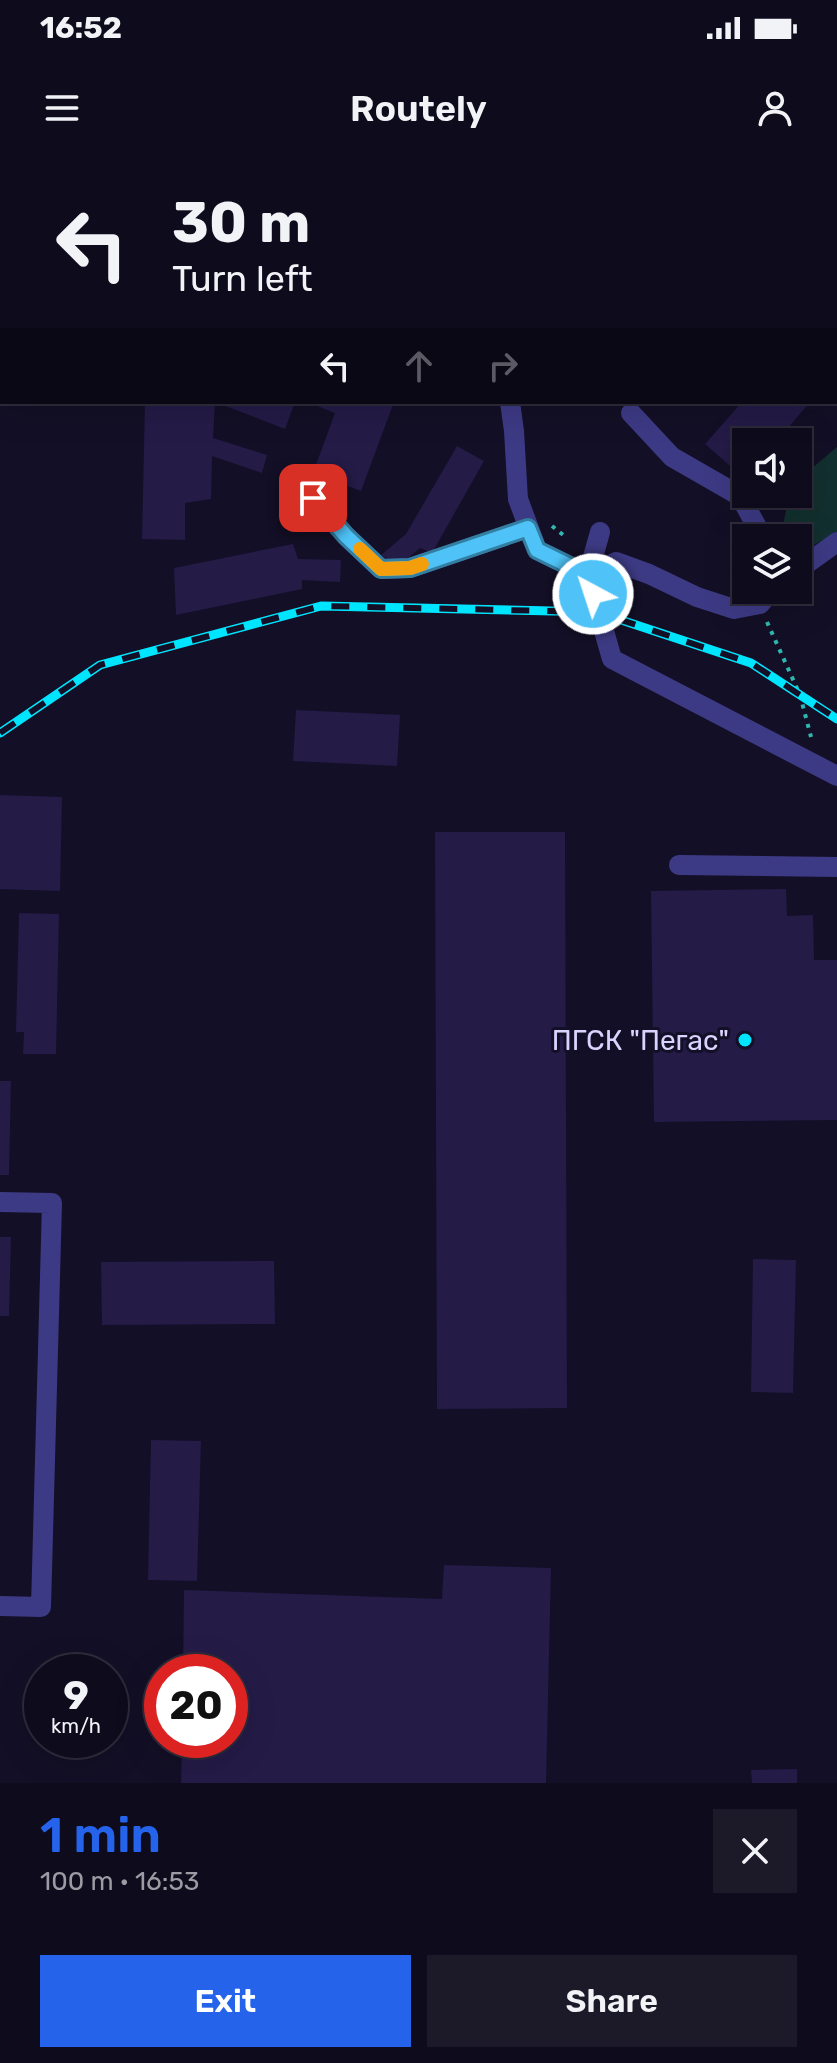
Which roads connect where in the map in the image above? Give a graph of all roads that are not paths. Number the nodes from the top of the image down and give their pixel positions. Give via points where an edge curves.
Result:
1 (510, 404) edge
2 (631, 413) dead end
3 (296, 479) dead end
4 (536, 524) junction
5 (755, 524) edge
6 (600, 532) dead end
7 (837, 542) edge
8 (812, 560) edge
9 (588, 575) junction
10 (747, 604) edge
11 (837, 776) edge
12 (679, 865) dead end
13 (837, 867) edge
14 (0, 1202) edge
15 (0, 1606) edge

1 - 4 lane via 518,499
2 - 5 lane via 672,457 740,496
3 - 4 lane via 381,569 410,568
4 - 9 lane via 537,550
6 - 9 lane
7 - 8 lane
9 - 10 lane via 616,562 734,609
9 - 11 lane via 612,659
12 - 13 lane
14 - 15 lane via 52,1203 41,1607

